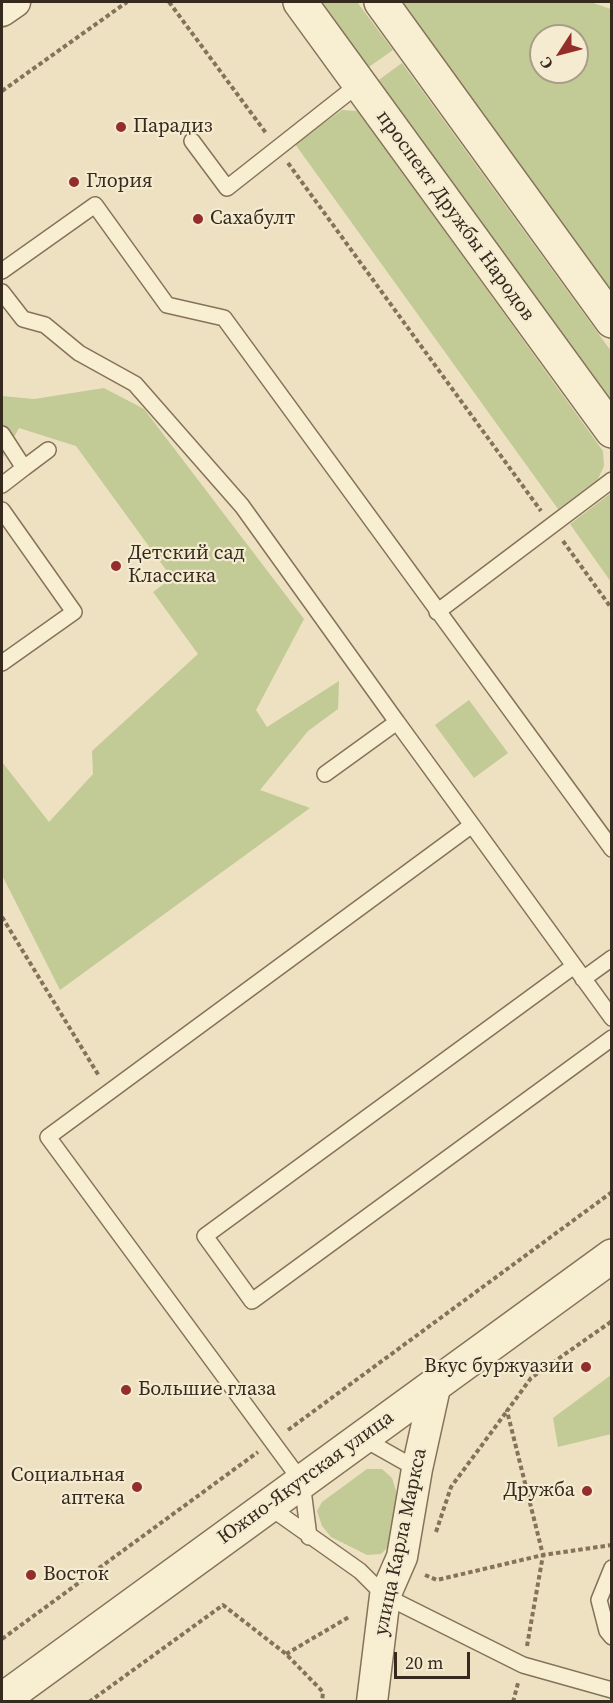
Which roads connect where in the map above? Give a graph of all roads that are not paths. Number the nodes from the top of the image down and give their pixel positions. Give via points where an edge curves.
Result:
1 (15, 2) edge
2 (300, 2) edge
3 (381, 2) edge
4 (2, 11) edge
5 (359, 84) junction
6 (192, 141) dead end
7 (2, 271) edge
8 (2, 292) edge
9 (612, 321) edge
10 (612, 431) edge
11 (2, 434) edge
12 (48, 450) dead end
13 (24, 468) junction
14 (612, 480) edge
15 (2, 485) edge
16 (2, 510) edge
17 (437, 612) junction
18 (2, 663) edge
19 (397, 722) junction
20 (325, 774) dead end
21 (472, 825) junction
22 (612, 849) edge
23 (612, 958) edge
24 (579, 973) junction
25 (612, 1018) edge
26 (612, 1038) edge
27 (612, 1256) edge
28 (436, 1383) junction
29 (362, 1437) junction
30 (417, 1469) junction
31 (302, 1482) junction
32 (268, 1506) junction
33 (309, 1537) junction
34 (612, 1568) edge
35 (385, 1596) junction
36 (612, 1637) edge
37 (612, 1690) edge
38 (2, 1700) edge
39 (372, 1701) edge

1 - 4 street
2 - 5 street, проспект Дружбы Народов
3 - 9 street
5 - 6 lane via 227,188
5 - 10 street, проспект Дружбы Народов
7 - 17 lane via 95,205 167,305 224,318
8 - 19 lane via 23,319 45,325 79,353 135,384 242,506
11 - 13 lane
12 - 13 lane
13 - 15 lane
14 - 17 lane
16 - 18 lane via 74,612
17 - 22 lane
19 - 20 lane
19 - 21 lane
21 - 24 lane
21 - 31 lane via 48,1137
23 - 24 lane
24 - 25 lane
24 - 26 lane via 205,1236 252,1301
27 - 28 street, Южно-Якутская улица
28 - 29 street, Южно-Якутская улица
28 - 30 street, улица Карла Маркса
29 - 30 lane
29 - 31 street, Южно-Якутская улица
30 - 35 street, улица Карла Маркса via 402,1557
31 - 32 street, Южно-Якутская улица
31 - 33 lane
32 - 33 lane
32 - 38 street, Южно-Якутская улица
33 - 35 lane via 360,1571
34 - 36 lane via 599,1600
35 - 37 lane via 524,1665
35 - 39 street, улица Карла Маркса

